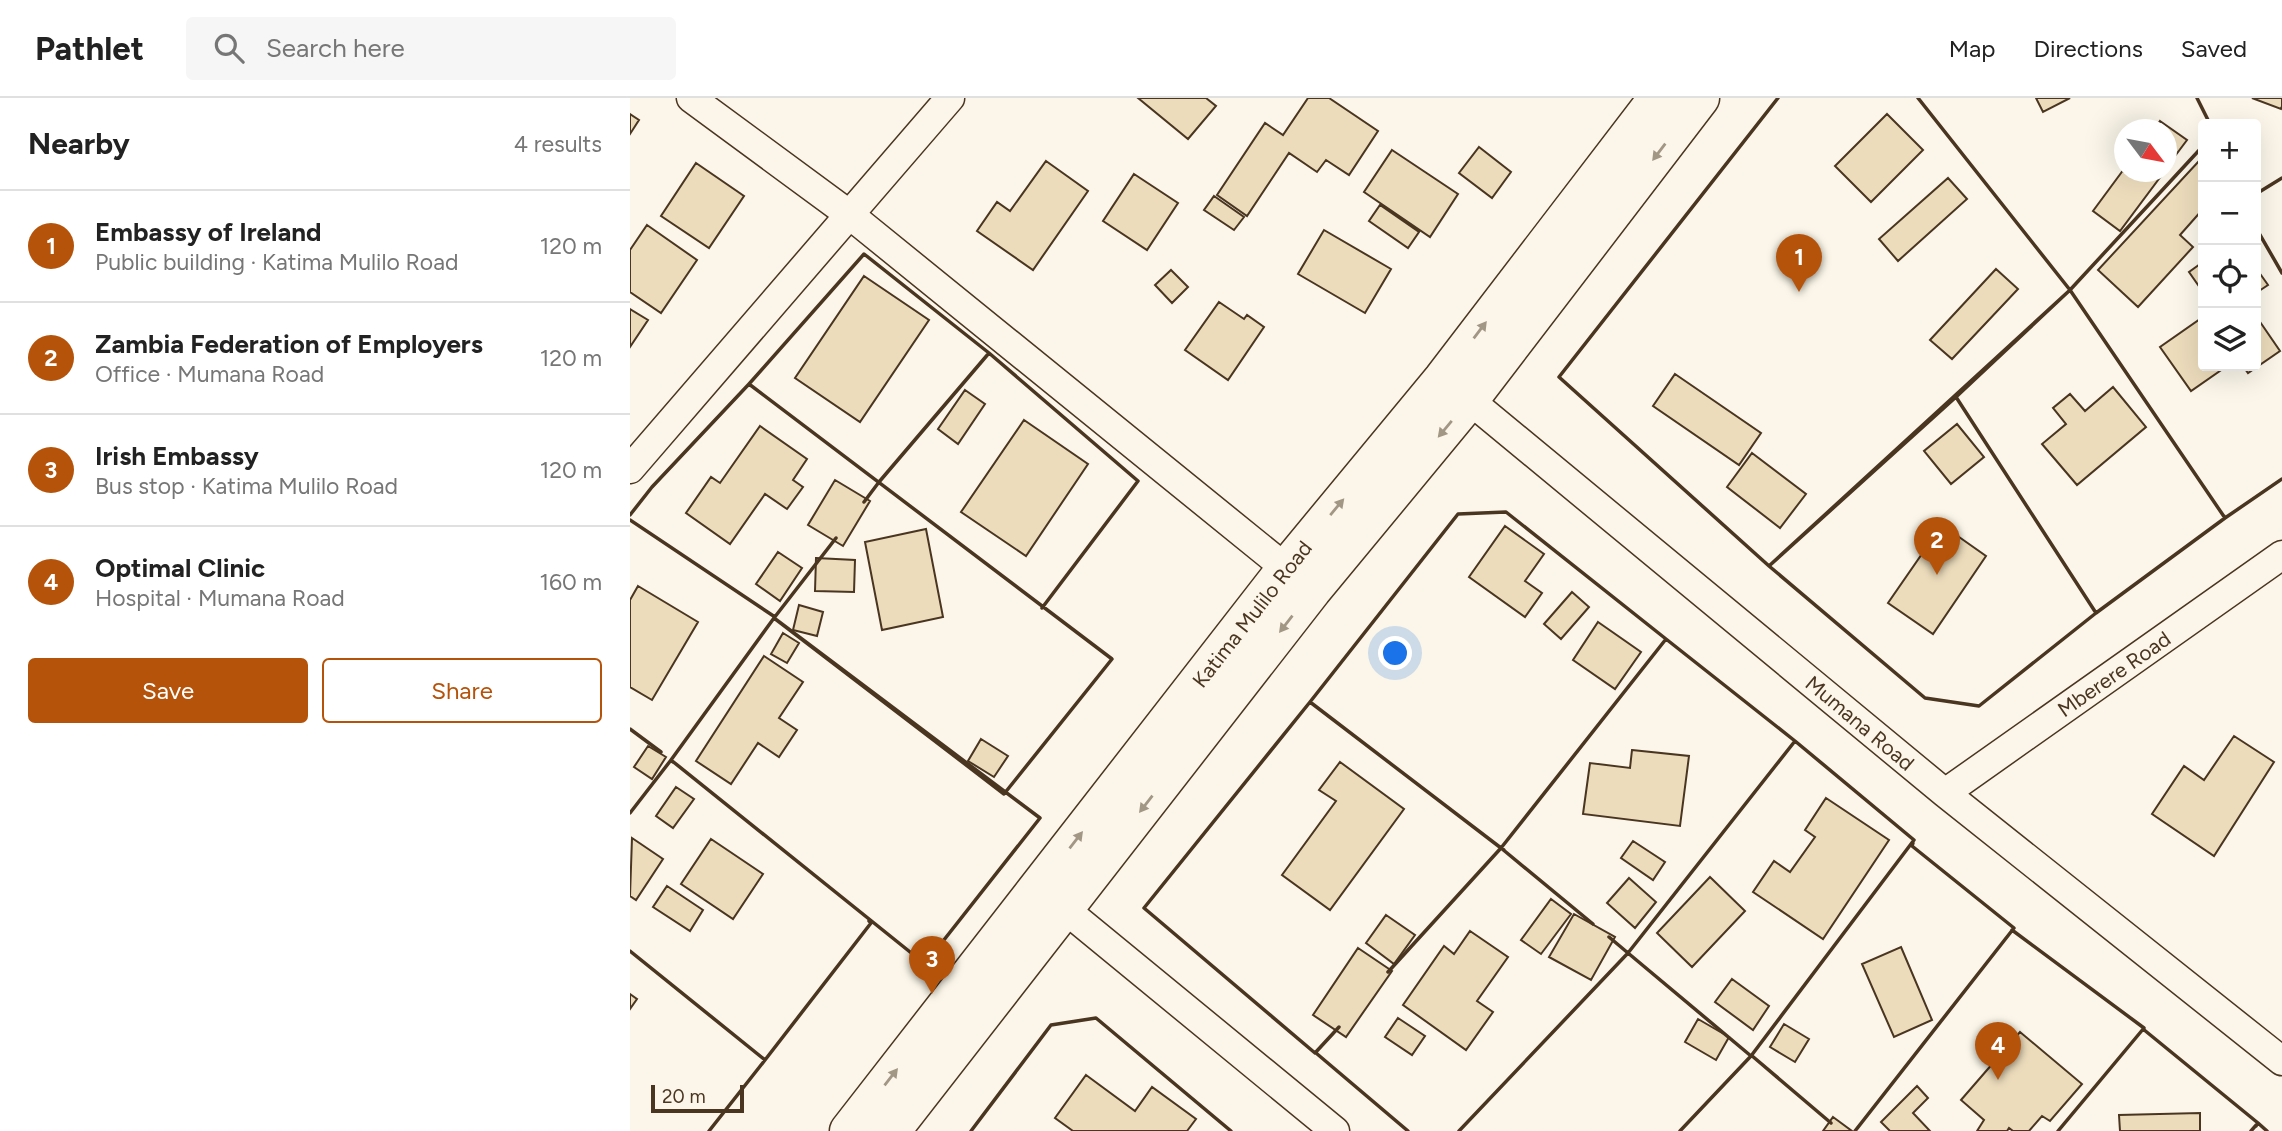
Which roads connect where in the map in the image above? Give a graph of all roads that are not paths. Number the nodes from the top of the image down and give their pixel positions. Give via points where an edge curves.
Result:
1 (691, 98) edge
2 (950, 98) edge
3 (1658, 98) edge
4 (1700, 98) edge
5 (849, 215) junction
6 (1456, 390) junction
7 (630, 469) edge
8 (2282, 555) edge
9 (1299, 579) junction
10 (1945, 793) junction
11 (1052, 899) junction
12 (2282, 1060) edge
13 (849, 1131) edge
14 (891, 1131) edge
15 (1335, 1131) edge

1 - 5 street
2 - 5 street
6 -> 3 main road, Katima Mulilo Road
4 -> 6 main road, Katima Mulilo Road
5 - 7 street
5 - 9 street
6 - 9 main road, Katima Mulilo Road
6 - 10 street, Mumana Road
8 - 10 street, Mberere Road
9 - 11 main road, Katima Mulilo Road
10 - 12 street, Mumana Road
13 -> 11 main road, Katima Mulilo Road
11 - 14 main road, Katima Mulilo Road
11 - 15 street

